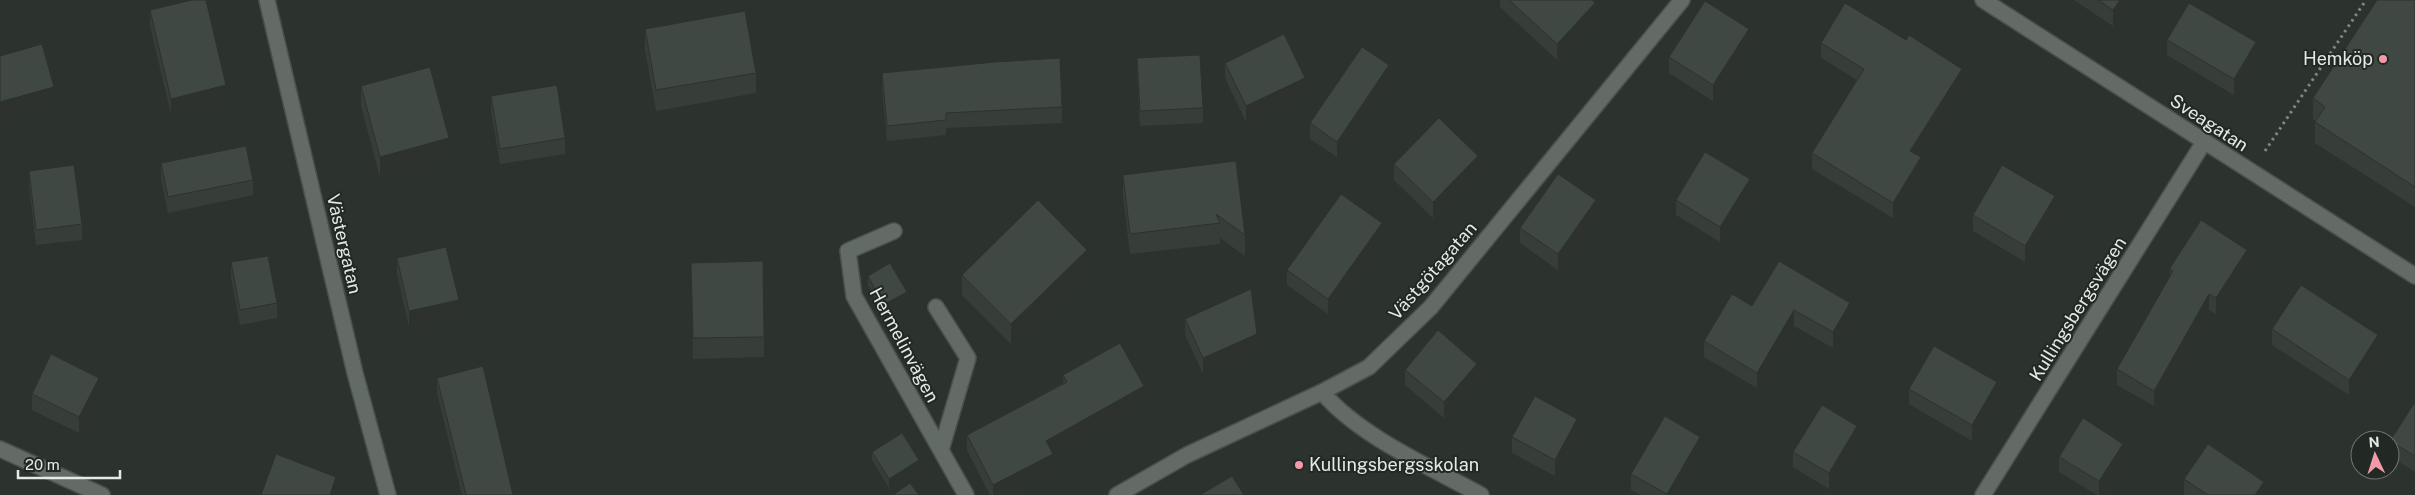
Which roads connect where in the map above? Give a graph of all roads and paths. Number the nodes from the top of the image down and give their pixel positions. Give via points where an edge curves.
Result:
1 (267, 0) edge
2 (1682, 0) edge
3 (1983, 0) edge
4 (2366, 0) edge
5 (2204, 142) junction
6 (2251, 173) junction
7 (894, 231) dead end
8 (2415, 276) edge
9 (936, 308) dead end
10 (1322, 392) junction
11 (0, 449) edge
12 (941, 450) junction
13 (102, 495) edge
14 (388, 495) edge
15 (966, 495) edge
16 (1116, 495) edge
17 (1481, 495) edge
18 (1983, 495) edge

1 - 14 street, Västergatan via 354,373
2 - 10 street, Västgötagatan via 1431,307 1369,368
3 - 5 street, Sveagatan
4 - 6 path
5 - 6 street, Sveagatan
5 - 18 street, Kullingsbergsvägen
6 - 8 street, Sveagatan
7 - 12 street, Hermelinvägen via 848,251 854,296
9 - 12 street via 968,358
10 - 16 street, Västgötagatan via 1187,455
10 - 17 street via 1358,426
11 - 13 street
12 - 15 street, Hermelinvägen

